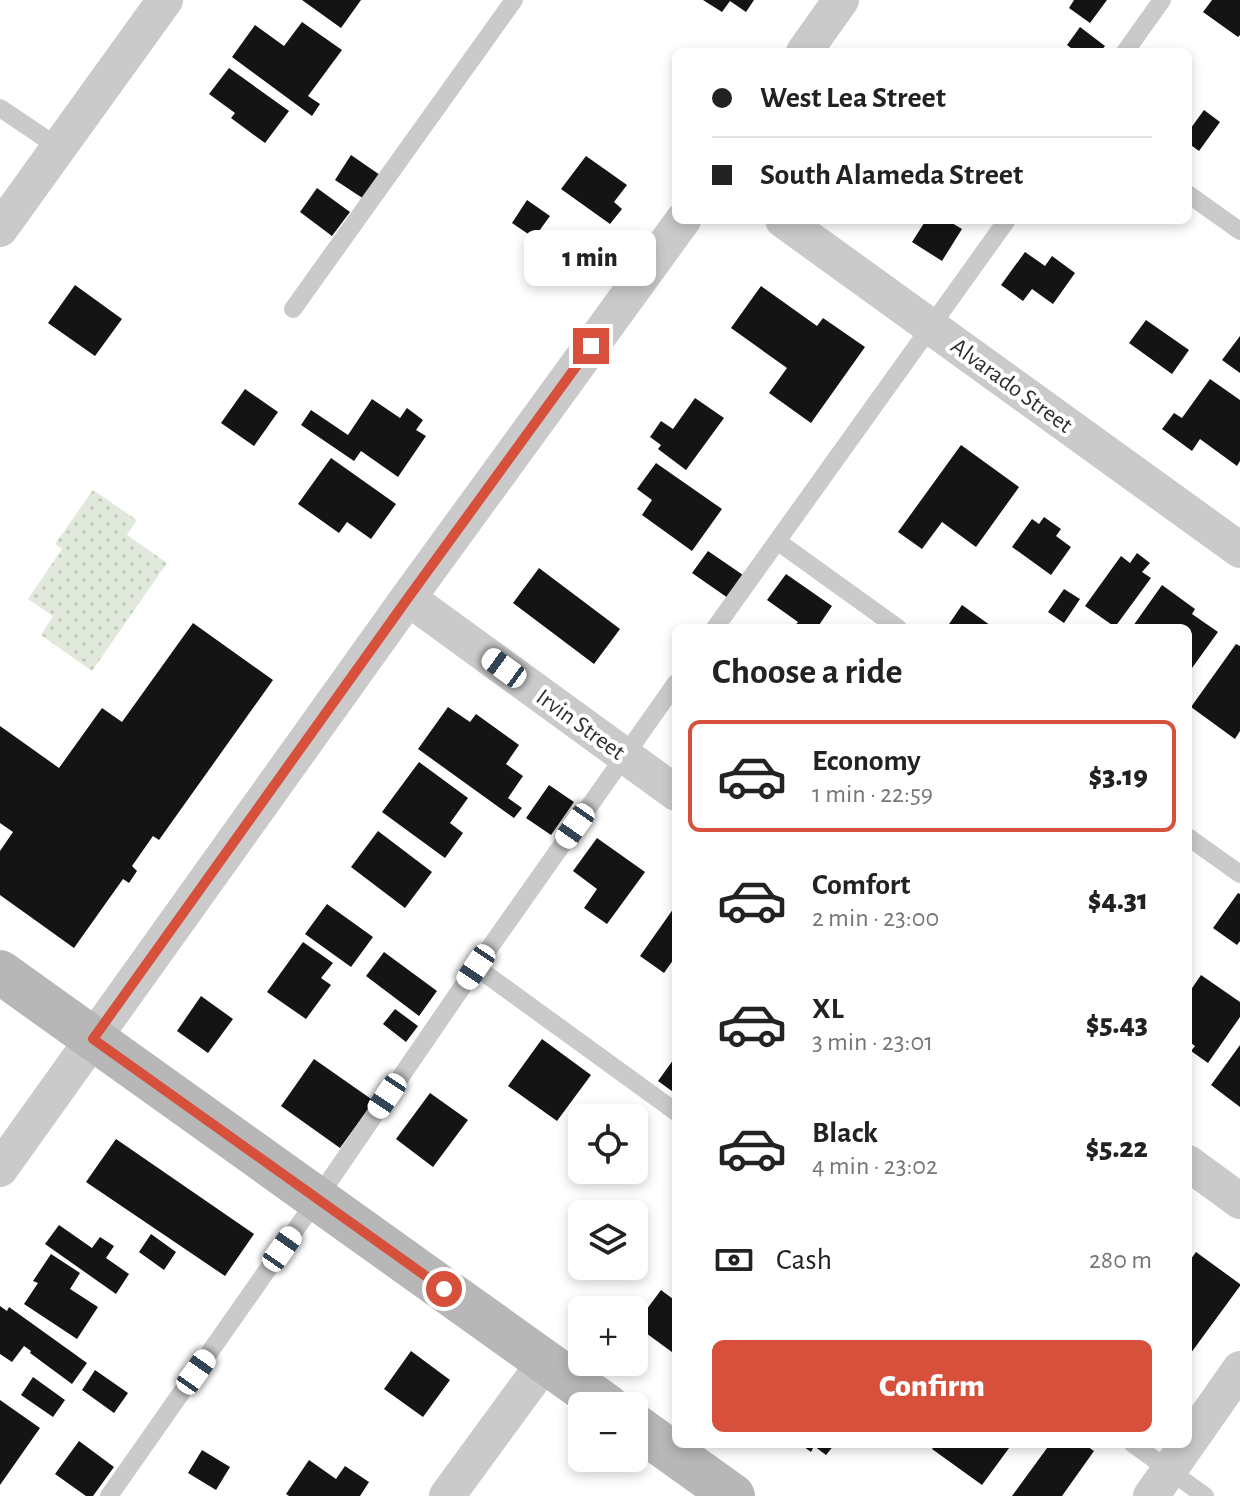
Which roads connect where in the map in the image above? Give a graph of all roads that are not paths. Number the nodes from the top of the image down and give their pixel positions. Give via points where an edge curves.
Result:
1 (165, 0) edge
2 (514, 0) edge
3 (841, 0) edge
4 (1162, 0) edge
5 (807, 48) edge
6 (1128, 48) edge
7 (0, 108) edge
8 (58, 147) junction
9 (1192, 197) edge
10 (680, 224) edge
11 (789, 224) edge
12 (1004, 224) edge
13 (0, 229) edge
14 (1240, 231) edge
15 (293, 309) dead end
16 (931, 326) junction
17 (777, 541) junction
18 (1240, 550) edge
19 (408, 598) junction
20 (718, 624) edge
21 (892, 624) edge
22 (672, 689) edge
23 (625, 756) junction
24 (672, 790) edge
25 (1192, 840) edge
26 (1240, 874) edge
27 (476, 967) junction
28 (0, 972) edge
29 (93, 1039) junction
30 (672, 1109) edge
31 (1192, 1166) edge
32 (0, 1169) edge
33 (317, 1199) junction
34 (1240, 1201) edge
35 (545, 1362) junction
36 (1240, 1369) edge
37 (587, 1392) edge
38 (648, 1435) edge
39 (1192, 1437) edge
40 (1136, 1448) edge
41 (1185, 1448) edge
42 (1160, 1483) edge
43 (109, 1496) edge
44 (447, 1496) edge
45 (733, 1496) edge
46 (1205, 1496) edge

1 - 8 street
2 - 15 lane
3 - 5 street
4 - 6 lane
7 - 8 lane
8 - 13 street
9 - 14 lane
10 - 19 street
11 - 16 street, Alvarado Street
12 - 16 lane
16 - 17 lane
16 - 18 street, Alvarado Street
17 - 20 lane
17 - 21 lane
19 - 23 street, Irvin Street
19 - 29 street
22 - 23 lane
23 - 24 street, Irvin Street
23 - 27 lane
25 - 26 lane
27 - 30 lane
27 - 33 lane
28 - 29 main road
29 - 32 street
29 - 33 main road
31 - 34 street
33 - 35 main road
33 - 43 lane
35 - 37 main road
35 - 44 street
36 - 39 street
38 - 45 main road
40 - 42 lane
41 - 42 street
42 - 46 lane

